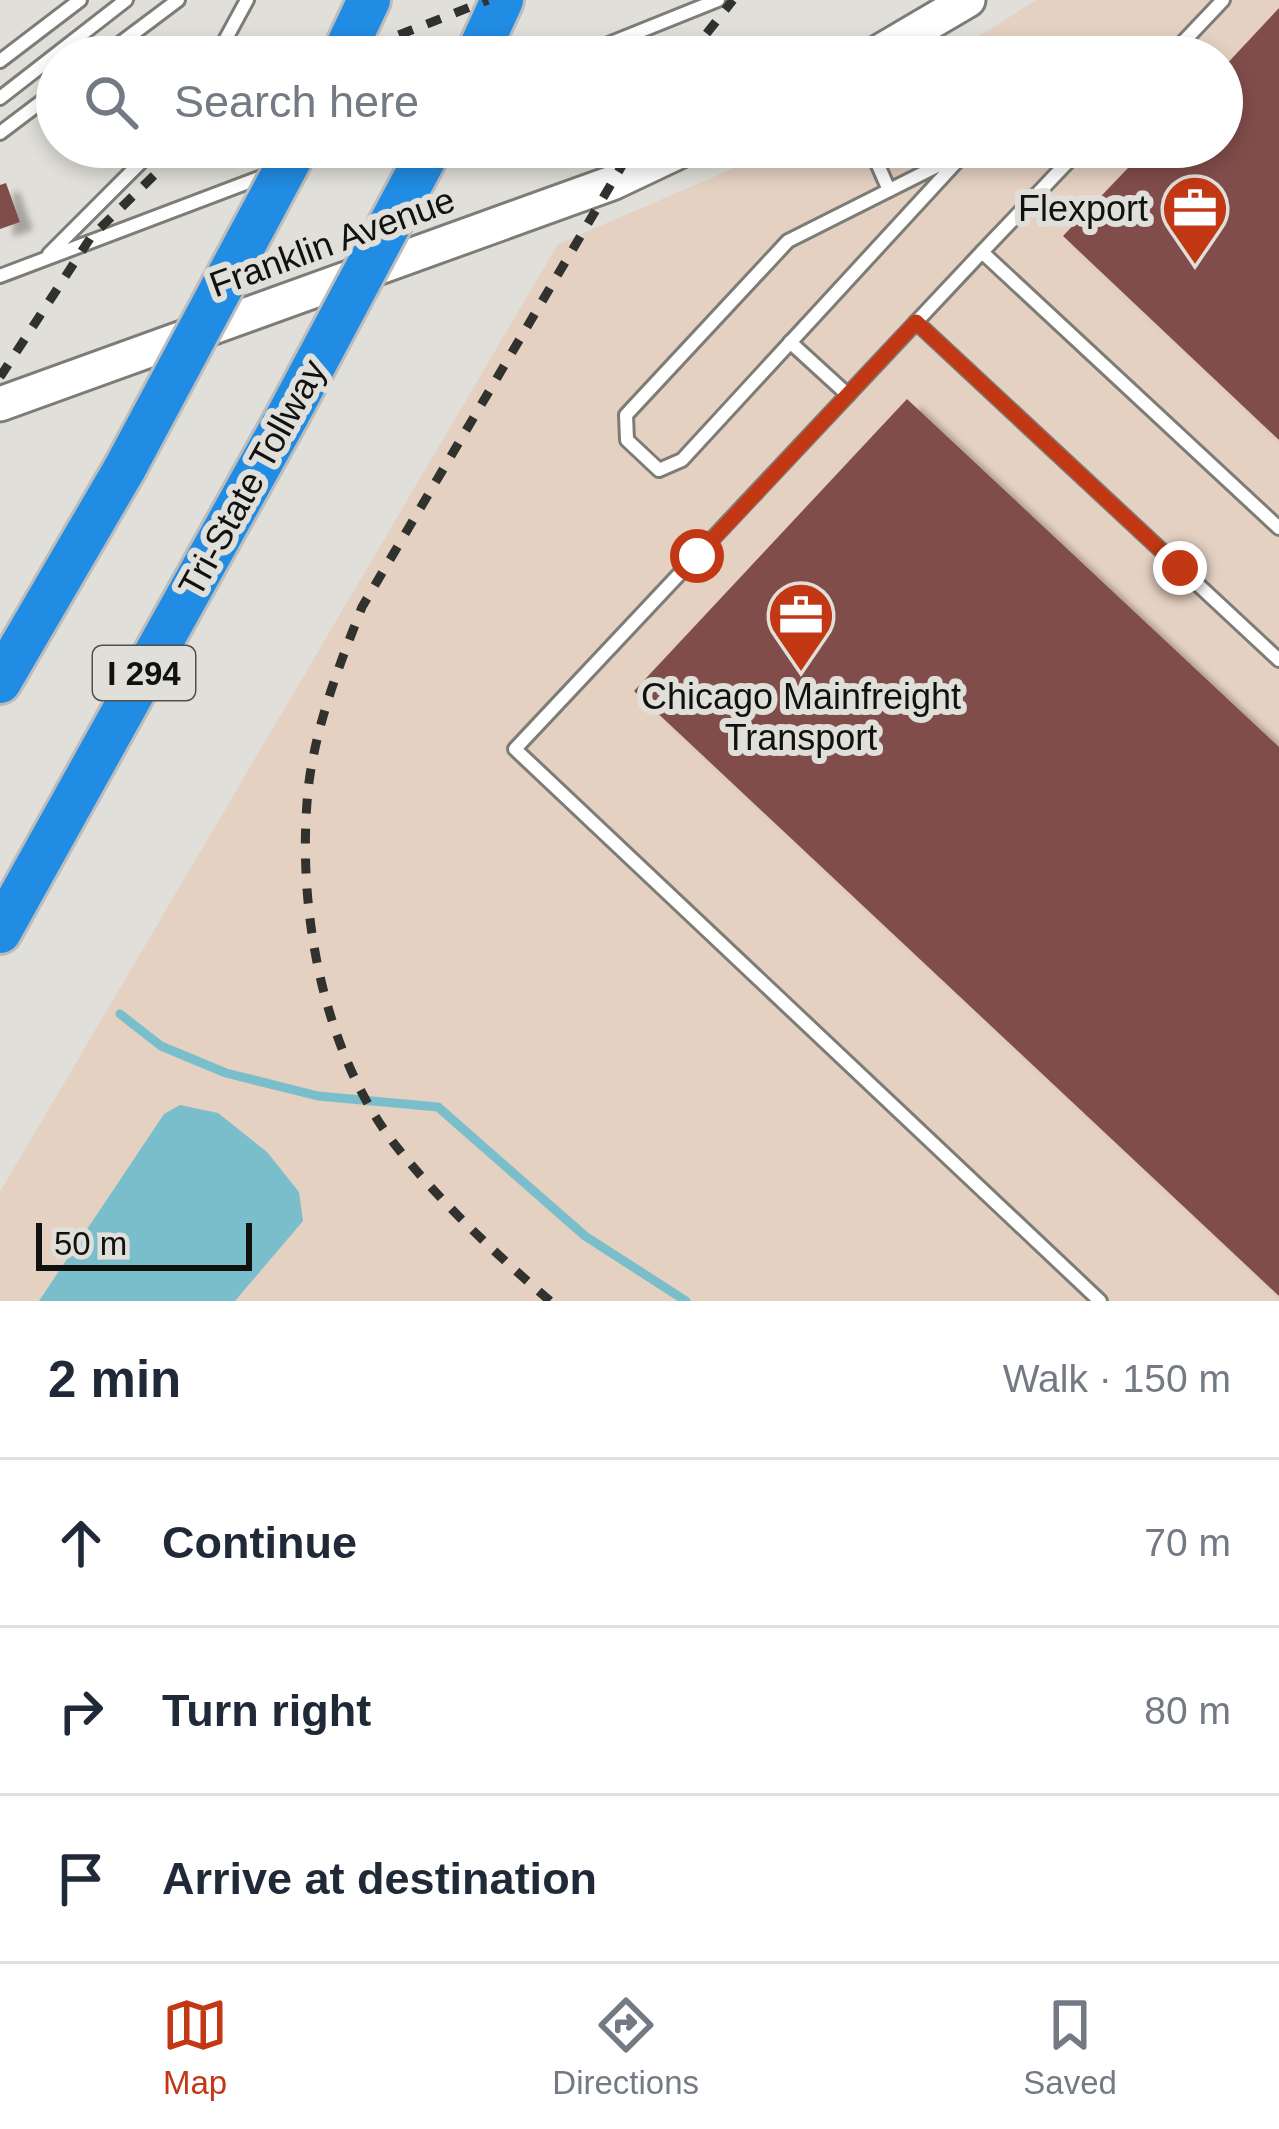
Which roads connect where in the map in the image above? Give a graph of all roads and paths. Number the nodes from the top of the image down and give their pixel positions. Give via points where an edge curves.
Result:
1 (80, 0) edge
2 (126, 0) edge
3 (178, 0) edge
4 (247, 0) edge
5 (369, 0) edge
6 (502, 0) edge
7 (718, 0) edge
8 (968, 0) edge
9 (1223, 0) edge
10 (80, 36) edge
11 (130, 36) edge
12 (227, 36) edge
13 (352, 36) edge
14 (486, 36) edge
15 (628, 36) edge
16 (907, 36) edge
17 (1188, 36) edge
18 (0, 61) edge
19 (36, 70) edge
20 (0, 98) edge
21 (36, 106) edge
22 (0, 133) edge
23 (135, 168) edge
24 (286, 168) edge
25 (286, 168) edge
26 (420, 168) edge
27 (644, 168) edge
28 (879, 168) edge
29 (937, 168) edge
30 (951, 168) edge
31 (1062, 168) edge
32 (889, 190) junction
33 (982, 252) junction
34 (44, 260) junction
35 (0, 276) edge
36 (916, 322) junction
37 (790, 342) junction
38 (848, 395) junction
39 (0, 404) edge
40 (1279, 528) edge
41 (1279, 660) edge
42 (0, 682) edge
43 (0, 932) edge
44 (1100, 1301) edge

1 - 18 lane
2 - 10 lane
3 - 11 lane
4 - 12 lane
5 - 13 highway
6 - 14 highway
7 - 15 lane
8 - 16 main road
9 - 17 lane
19 - 20 lane
21 - 22 lane
23 - 34 lane
24 - 34 lane
25 - 42 highway, bridge
26 - 43 highway, Tri-State Tollway / I 294, bridge
27 - 39 main road, Franklin Avenue
28 - 32 lane
29 - 32 lane
30 - 37 lane
31 - 33 lane
32 - 37 lane via 788,241 626,415 627,440 659,470 670,468
33 - 36 lane
33 - 40 lane
34 - 35 lane
36 - 38 lane
36 - 41 lane
37 - 38 lane
38 - 44 lane via 515,749

